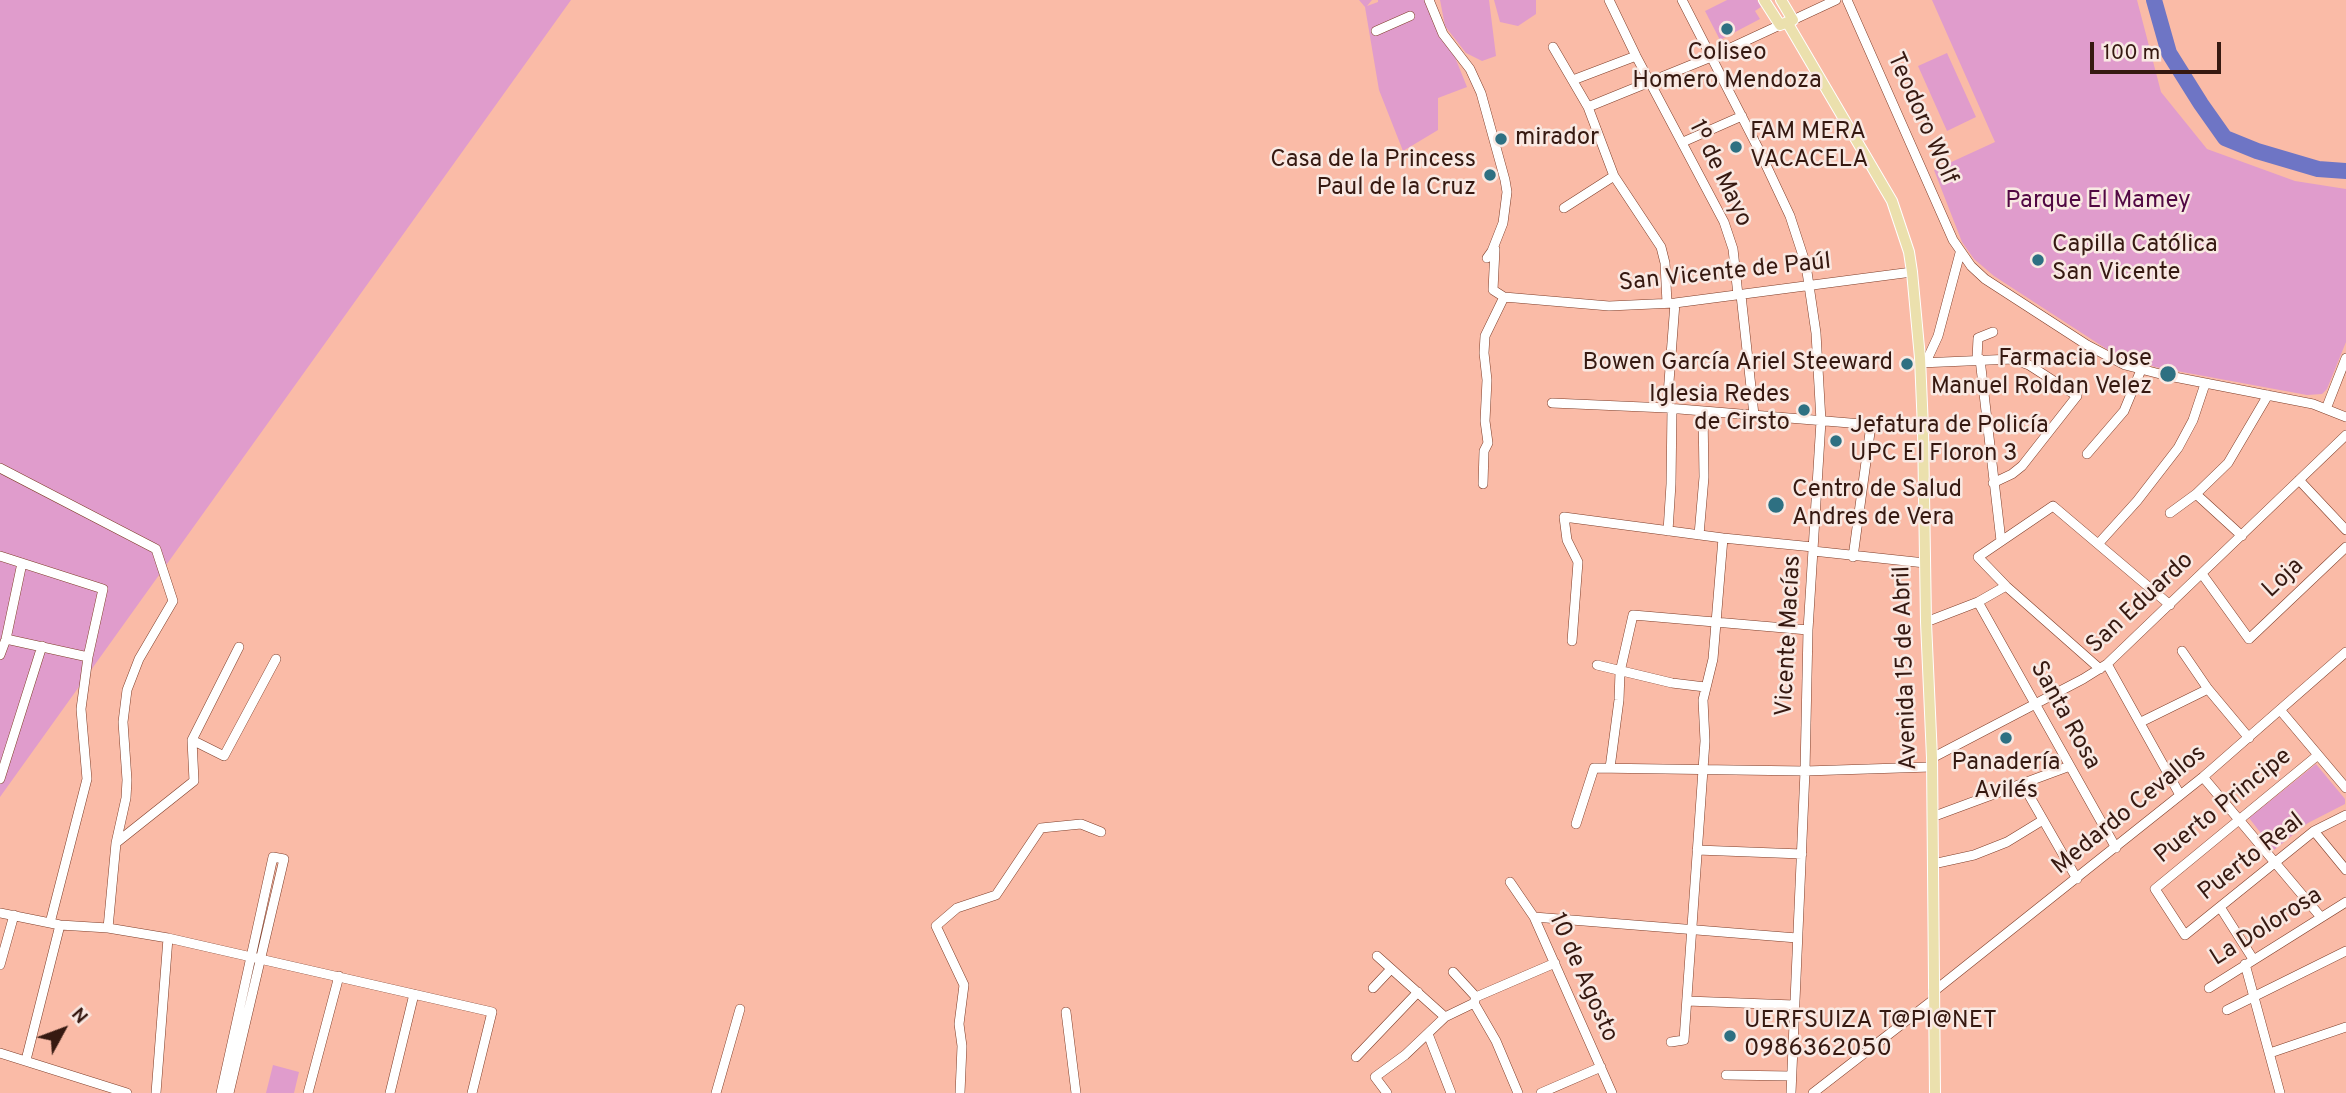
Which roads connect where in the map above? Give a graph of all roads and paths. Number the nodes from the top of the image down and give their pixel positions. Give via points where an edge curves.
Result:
1 (1429, 0) edge
2 (1609, 0) edge
3 (1682, 0) edge
4 (1764, 0) edge
5 (1781, 0) edge
6 (1836, 0) edge
7 (1847, 0) edge
8 (1410, 16) dead end
9 (1787, 22) junction
10 (1376, 31) dead end
11 (1553, 47) dead end
12 (1636, 56) junction
13 (1712, 57) junction
14 (1573, 80) junction
15 (1651, 82) junction
16 (1588, 107) junction
17 (1742, 116) junction
18 (1684, 142) junction
19 (1614, 176) junction
20 (1564, 208) dead end
21 (1495, 245) junction
22 (1960, 253) junction
23 (1487, 258) dead end
24 (1912, 272) junction
25 (1810, 285) junction
26 (1740, 295) junction
27 (1502, 298) junction
28 (1671, 303) junction
29 (1993, 332) dead end
30 (2346, 358) edge
31 (1979, 359) junction
32 (1923, 362) junction
33 (2141, 370) junction
34 (2205, 384) junction
35 (2269, 395) junction
36 (1552, 403) dead end
37 (1669, 408) junction
38 (2326, 408) junction
39 (1703, 411) junction
40 (1754, 415) junction
41 (2346, 417) edge
42 (1821, 421) junction
43 (1871, 425) junction
44 (1923, 429) junction
45 (2346, 435) edge
46 (2087, 454) dead end
47 (0, 468) edge
48 (2299, 481) junction
49 (1483, 484) dead end
50 (1993, 484) junction
51 (2196, 494) junction
52 (2170, 513) dead end
53 (2346, 530) edge
54 (1668, 531) junction
55 (1699, 535) junction
56 (2242, 536) junction
57 (1723, 538) junction
58 (2001, 541) junction
59 (2099, 543) junction
60 (2346, 547) edge
61 (1813, 549) junction
62 (0, 556) edge
63 (1853, 556) junction
64 (22, 563) junction
65 (1925, 563) junction
66 (2202, 574) junction
67 (2006, 586) junction
68 (1978, 602) junction
69 (2170, 605) junction
70 (0, 617) edge
71 (10, 620) junction
72 (1717, 622) junction
73 (1926, 622) junction
74 (1808, 630) junction
75 (6, 639) junction
76 (1572, 641) dead end
77 (42, 646) junction
78 (239, 647) dead end
79 (2182, 651) dead end
80 (2346, 652) edge
81 (0, 655) edge
82 (88, 657) junction
83 (276, 659) dead end
84 (1597, 665) dead end
85 (2104, 667) junction
86 (1620, 672) junction
87 (1704, 687) junction
88 (2208, 689) junction
89 (2035, 704) junction
90 (2281, 711) junction
91 (2141, 722) junction
92 (2249, 738) junction
93 (192, 740) junction
94 (2318, 755) junction
95 (1931, 762) junction
96 (2070, 766) junction
97 (1610, 768) junction
98 (1703, 770) junction
99 (1805, 771) junction
100 (2203, 777) junction
101 (0, 779) edge
102 (2022, 783) junction
103 (2346, 788) edge
104 (2180, 795) junction
105 (2346, 815) edge
106 (1932, 817) junction
107 (2043, 820) junction
108 (2239, 820) junction
109 (1576, 824) dead end
110 (2314, 831) junction
111 (1101, 832) dead end
112 (116, 843) junction
113 (2116, 848) junction
114 (1697, 850) junction
115 (1801, 854) junction
116 (2274, 863) junction
117 (1933, 864) junction
118 (2346, 870) edge
119 (2077, 879) junction
120 (1510, 882) dead end
121 (2346, 902) edge
122 (2220, 907) junction
123 (0, 913) edge
124 (14, 915) junction
125 (2320, 916) junction
126 (1534, 917) junction
127 (50, 923) junction
128 (60, 925) junction
129 (108, 928) junction
130 (1691, 931) junction
131 (2185, 935) joint
132 (168, 938) junction
133 (1797, 938) junction
134 (2346, 951) edge
135 (256, 956) junction
136 (1377, 956) dead end
137 (2249, 962) junction
138 (1555, 963) junction
139 (0, 965) edge
140 (1391, 969) junction
141 (1453, 972) dead end
142 (339, 976) junction
143 (1373, 988) dead end
144 (2209, 988) dead end
145 (1418, 992) junction
146 (414, 994) junction
147 (1933, 996) junction
148 (2254, 996) junction
149 (1475, 1000) junction
150 (1687, 1001) junction
151 (1794, 1005) junction
152 (740, 1009) dead end
153 (2227, 1010) dead end
154 (1066, 1012) dead end
155 (1445, 1017) junction
156 (2346, 1027) edge
157 (1427, 1034) junction
158 (1671, 1042) dead end
159 (0, 1053) edge
160 (2270, 1053) junction
161 (1356, 1057) dead end
162 (26, 1060) junction
163 (1601, 1067) junction
164 (1726, 1074) dead end
165 (1791, 1076) junction
166 (114, 1091) edge
167 (128, 1093) edge
168 (156, 1093) edge
169 (221, 1093) edge
170 (229, 1093) edge
171 (308, 1093) edge
172 (390, 1093) edge
173 (472, 1093) edge
174 (716, 1093) edge
175 (960, 1093) edge
176 (1076, 1093) edge
177 (1387, 1093) edge
178 (1451, 1093) edge
179 (1518, 1093) edge
180 (1541, 1093) edge
181 (1612, 1093) edge
182 (1791, 1093) edge
183 (1813, 1093) edge
184 (1936, 1093) edge
185 (2280, 1093) edge

1 - 21 street via 1443,34 1475,78 1486,109 1507,191
2 - 12 street, 1º de Mayo
3 - 13 street, Vicente Macías
4 - 9 main road, Avenida 15 de Abril
5 - 9 main road, Avenida 15 de Abril
6 - 9 street
7 - 22 street, Teodoro Wolf
8 - 10 street
9 - 13 street
9 - 24 main road, Avenida 15 de Abril via 1892,201
11 - 14 street
12 - 14 street
12 - 15 street, 1º de Mayo
13 - 15 street
13 - 17 street, Vicente Macías
14 - 16 street
15 - 16 street
15 - 18 street, 1º de Mayo
16 - 19 street
17 - 18 street
17 - 25 street, Vicente Macías via 1790,216
18 - 26 street, 1º de Mayo via 1731,238
19 - 20 street
19 - 28 street via 1661,247
21 - 23 street
21 - 27 street via 1493,290
22 - 32 street via 1938,336
22 - 33 street, Teodoro Wolf via 1985,279 2034,312 2106,356
24 - 25 street, San Vicente de Paúl
24 - 32 main road, Avenida 15 de Abril
25 - 26 street, San Vicente de Paúl
25 - 42 street, Vicente Macías
26 - 28 street, San Vicente de Paúl
26 - 40 street, 1º de Mayo
27 - 28 street, San Vicente de Paúl via 1589,305
27 - 49 street via 1485,336 1488,443 1483,451
28 - 37 street
29 - 31 street via 1978,338
30 - 38 street
31 - 32 street
31 - 50 street
31 - 50 street via 2020,361 2077,396 2022,466
32 - 44 main road, Avenida 15 de Abril
33 - 34 street, Teodoro Wolf
33 - 46 street via 2124,411
34 - 35 street, Teodoro Wolf
34 - 59 street via 2178,448
35 - 38 street, Teodoro Wolf
35 - 51 street via 2228,463
36 - 37 street
37 - 39 street
37 - 54 street
38 - 41 street, Teodoro Wolf
39 - 40 street
39 - 55 street
40 - 42 street
42 - 43 street
42 - 61 street, Vicente Macías
43 - 44 street
43 - 63 street
44 - 65 main road, Avenida 15 de Abril
45 - 48 street, San Eduardo
47 - 112 street via 156,550 173,601 139,659 127,691 122,722 126,798
48 - 53 street
48 - 56 street, San Eduardo
50 - 58 street
51 - 52 street
51 - 56 street
54 - 55 street
54 - 76 street via 1564,517 1567,540 1578,562
55 - 57 street
56 - 66 street, San Eduardo
57 - 61 street
57 - 72 street
58 - 59 street via 2053,506
58 - 67 street via 1978,557
59 - 69 street
60 - 66 street, Loja via 2249,639
61 - 63 street
61 - 74 street, Vicente Macías
62 - 64 street
63 - 65 street
64 - 71 street
64 - 82 street via 103,589
65 - 73 main road, Avenida 15 de Abril
66 - 69 street, San Eduardo
67 - 68 street
67 - 85 street
68 - 73 street
68 - 89 street, Santa Rosa
69 - 85 street, San Eduardo
70 - 71 street
71 - 75 street
72 - 74 street
72 - 86 street via 1633,615
72 - 87 street
73 - 95 main road, Avenida 15 de Abril
74 - 99 street, Vicente Macías
75 - 77 street
75 - 81 street
77 - 82 street
77 - 101 street
78 - 93 street
79 - 88 street
80 - 90 street, Medardo Cevallos
82 - 127 street via 81,709 87,779
83 - 93 street via 224,756
84 - 86 street
85 - 89 street, San Eduardo
85 - 91 street
86 - 87 street
86 - 97 street
87 - 98 street
88 - 91 street
88 - 92 street
89 - 95 street, San Eduardo
89 - 96 street, Santa Rosa
90 - 92 street, Medardo Cevallos
90 - 94 street
91 - 104 street
92 - 100 street, Medardo Cevallos
93 - 112 street via 194,781
94 - 103 street
94 - 108 street, Puerto Principe
95 - 99 street, San Eduardo
95 - 106 main road, Avenida 15 de Abril
96 - 102 street
96 - 113 street, Santa Rosa
97 - 98 street, San Eduardo
97 - 109 street via 1594,768
98 - 99 street, San Eduardo
98 - 114 street
99 - 115 street, Vicente Macías
100 - 104 street, Medardo Cevallos
100 - 108 street
102 - 106 street
102 - 107 street
104 - 113 street, Medardo Cevallos
105 - 110 street, Puerto Real
106 - 117 main road, Avenida 15 de Abril
107 - 117 street via 2007,842
107 - 119 street
108 - 116 street
108 - 131 street, Puerto Principe via 2155,889
110 - 116 street, Puerto Real
110 - 118 street
111 - 175 street via 1081,824 1041,828 996,895 957,908 936,926 964,985 959,1024
112 - 129 street
113 - 119 street, Medardo Cevallos
114 - 115 street
114 - 130 street
115 - 133 street, Vicente Macías
116 - 122 street, Puerto Real
116 - 125 street
117 - 147 main road, Avenida 15 de Abril
119 - 147 street, Medardo Cevallos
120 - 126 street, 10 de Agosto
121 - 125 street, La Dolorosa
122 - 131 street, Puerto Real
122 - 137 street
123 - 124 street
124 - 127 street
124 - 139 street
125 - 137 street, La Dolorosa
126 - 130 street
126 - 138 street, 10 de Agosto
127 - 128 street
128 - 129 street
128 - 162 street
129 - 132 street
130 - 133 street
130 - 150 street
132 - 135 street
132 - 168 street
133 - 151 street, Vicente Macías
134 - 148 street
135 - 135 street via 284,859 273,857
135 - 142 street
135 - 169 street
135 - 170 street
136 - 140 street
137 - 144 street, La Dolorosa
137 - 148 street
138 - 149 street
138 - 163 street, 10 de Agosto
140 - 143 street
140 - 145 street
141 - 149 street
142 - 146 street
142 - 171 street
145 - 155 street
145 - 161 street
146 - 172 street
146 - 173 street via 492,1012
147 - 183 street, Medardo Cevallos
147 - 184 main road, Avenida 15 de Abril
148 - 153 street
148 - 160 street
149 - 155 street
149 - 179 street
150 - 151 street
150 - 158 street via 1684,1040
151 - 165 street, Vicente Macías
152 - 174 street
154 - 176 street
155 - 157 street
156 - 160 street
157 - 177 street via 1375,1077
157 - 178 street
159 - 162 street
160 - 185 street
162 - 166 street
163 - 180 street
163 - 181 street, 10 de Agosto
164 - 165 street
165 - 182 street, Vicente Macías
166 - 167 street

